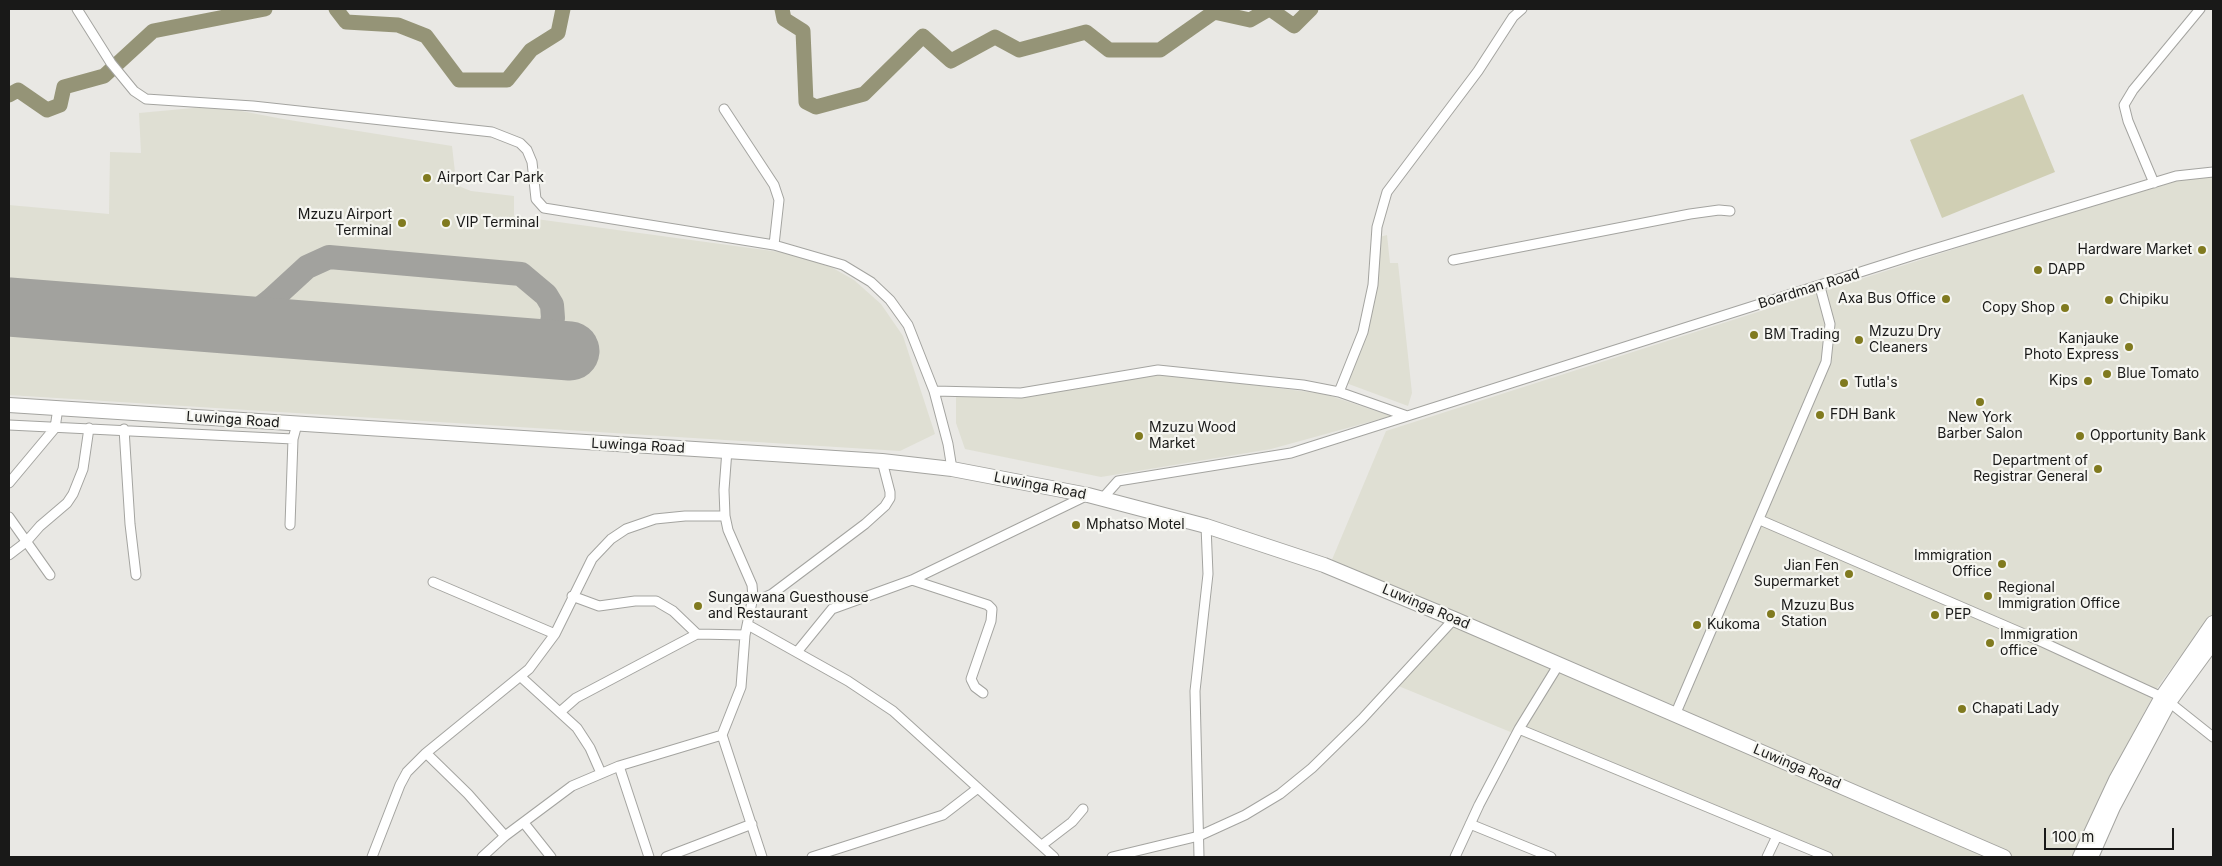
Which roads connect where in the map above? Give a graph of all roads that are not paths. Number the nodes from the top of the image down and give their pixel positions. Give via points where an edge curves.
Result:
1 (78, 9) edge
2 (1522, 9) edge
3 (2200, 9) edge
4 (724, 109) dead end
5 (2213, 172) edge
6 (2154, 183) junction
7 (1730, 211) dead end
8 (774, 245) junction
9 (1453, 260) dead end
10 (1820, 286) junction
11 (934, 391) junction
12 (1339, 392) junction
13 (9, 405) edge
14 (58, 408) junction
15 (1408, 416) junction
16 (297, 424) junction
17 (9, 425) edge
18 (55, 428) junction
19 (89, 428) junction
20 (124, 429) junction
21 (293, 440) junction
22 (727, 450) junction
23 (882, 461) junction
24 (952, 469) junction
25 (9, 483) edge
26 (1095, 497) junction
27 (725, 516) junction
28 (9, 517) edge
29 (1760, 520) junction
30 (290, 525) dead end
31 (1206, 526) junction
32 (26, 542) junction
33 (9, 555) edge
34 (50, 574) dead end
35 (136, 575) dead end
36 (912, 580) junction
37 (433, 582) dead end
38 (572, 596) junction
39 (753, 597) junction
40 (1454, 619) junction
41 (2213, 623) edge
42 (748, 625) junction
43 (555, 634) junction
44 (697, 634) junction
45 (745, 635) junction
46 (2213, 642) edge
47 (798, 652) junction
48 (1559, 664) junction
49 (521, 677) junction
50 (983, 693) dead end
51 (2165, 699) junction
52 (560, 712) junction
53 (1675, 715) junction
54 (1519, 729) junction
55 (722, 735) junction
56 (2213, 737) edge
57 (426, 753) junction
58 (619, 766) junction
59 (601, 773) junction
60 (978, 788) junction
61 (1083, 809) dead end
62 (524, 823) junction
63 (752, 824) junction
64 (1470, 824) junction
65 (505, 836) junction
66 (1199, 836) junction
67 (1777, 836) junction
68 (1042, 845) junction
69 (372, 857) edge
70 (482, 857) edge
71 (551, 857) edge
72 (649, 857) edge
73 (666, 857) edge
74 (762, 857) edge
75 (812, 857) edge
76 (1054, 857) edge
77 (1112, 857) edge
78 (1199, 857) edge
79 (1455, 857) edge
80 (1551, 857) edge
81 (1767, 857) edge
82 (1828, 857) edge
83 (2001, 857) edge
84 (2080, 857) edge
85 (2091, 857) edge

1 - 8 street via 111,63 134,91 152,101 254,106 492,132 520,143 527,150 532,162 536,199 544,208
2 - 12 street via 1387,192 1377,227 1373,285 1363,332
3 - 6 street via 2124,105
4 - 8 street via 774,185 779,200
5 - 6 street, Boardman Road via 2176,176
6 - 10 street, Boardman Road
7 - 9 street via 1690,214
8 - 11 street via 843,265 871,282 890,300 908,325
10 - 15 street, Boardman Road
10 - 29 street via 1830,324 1826,362
11 - 12 street via 1021,393 1158,370 1303,385
11 - 24 street
12 - 15 street
13 - 14 highway, Luwinga Road
14 - 16 highway, Luwinga Road
14 - 18 street
15 - 26 street, Boardman Road via 1291,453 1118,481
16 - 21 street
16 - 22 highway, Luwinga Road
17 - 18 street
18 - 19 street
18 - 25 street
19 - 20 street
19 - 32 street via 83,470 73,494
20 - 21 street
20 - 35 street
21 - 30 street
22 - 23 highway, Luwinga Road
22 - 27 street
23 - 24 highway, Luwinga Road
23 - 39 street via 890,492 885,506 772,594 763,598
24 - 26 highway, Luwinga Road
26 - 31 highway, Luwinga Road
26 - 36 street
27 - 38 street via 670,517 626,529 600,549
27 - 39 street via 752,585
28 - 32 street
29 - 51 street via 2038,640
29 - 53 street
31 - 40 highway, Luwinga Road via 1324,565
31 - 66 street via 1208,574 1195,690
32 - 33 street
32 - 34 street
36 - 47 street via 832,608
36 - 50 street via 992,609 971,679
37 - 43 street
38 - 43 street
38 - 44 street via 599,606 656,601 673,611
39 - 42 street
40 - 48 highway, Luwinga Road
40 - 66 street via 1362,719 1297,781 1245,815
41 - 51 highway
42 - 45 street
42 - 47 street
43 - 49 street
44 - 45 street
44 - 52 street via 576,698
45 - 55 street via 741,686
46 - 51 highway
47 - 60 street via 893,711
48 - 53 highway, Luwinga Road
48 - 54 street
49 - 52 street
49 - 57 street
51 - 56 street
51 - 84 highway via 2116,780
51 - 85 highway
52 - 59 street via 577,728
53 - 83 highway, Luwinga Road
54 - 64 street
54 - 67 street
55 - 58 street
55 - 63 street
57 - 65 street
57 - 69 street via 407,772 400,785
58 - 59 street
58 - 72 street
59 - 62 street via 572,786
60 - 68 street
60 - 75 street via 943,815
61 - 68 street via 1072,822
62 - 65 street
62 - 71 street
63 - 73 street
63 - 74 street
64 - 79 street
64 - 80 street
65 - 70 street
66 - 77 street
66 - 78 street
67 - 81 street
67 - 82 street
68 - 76 street

